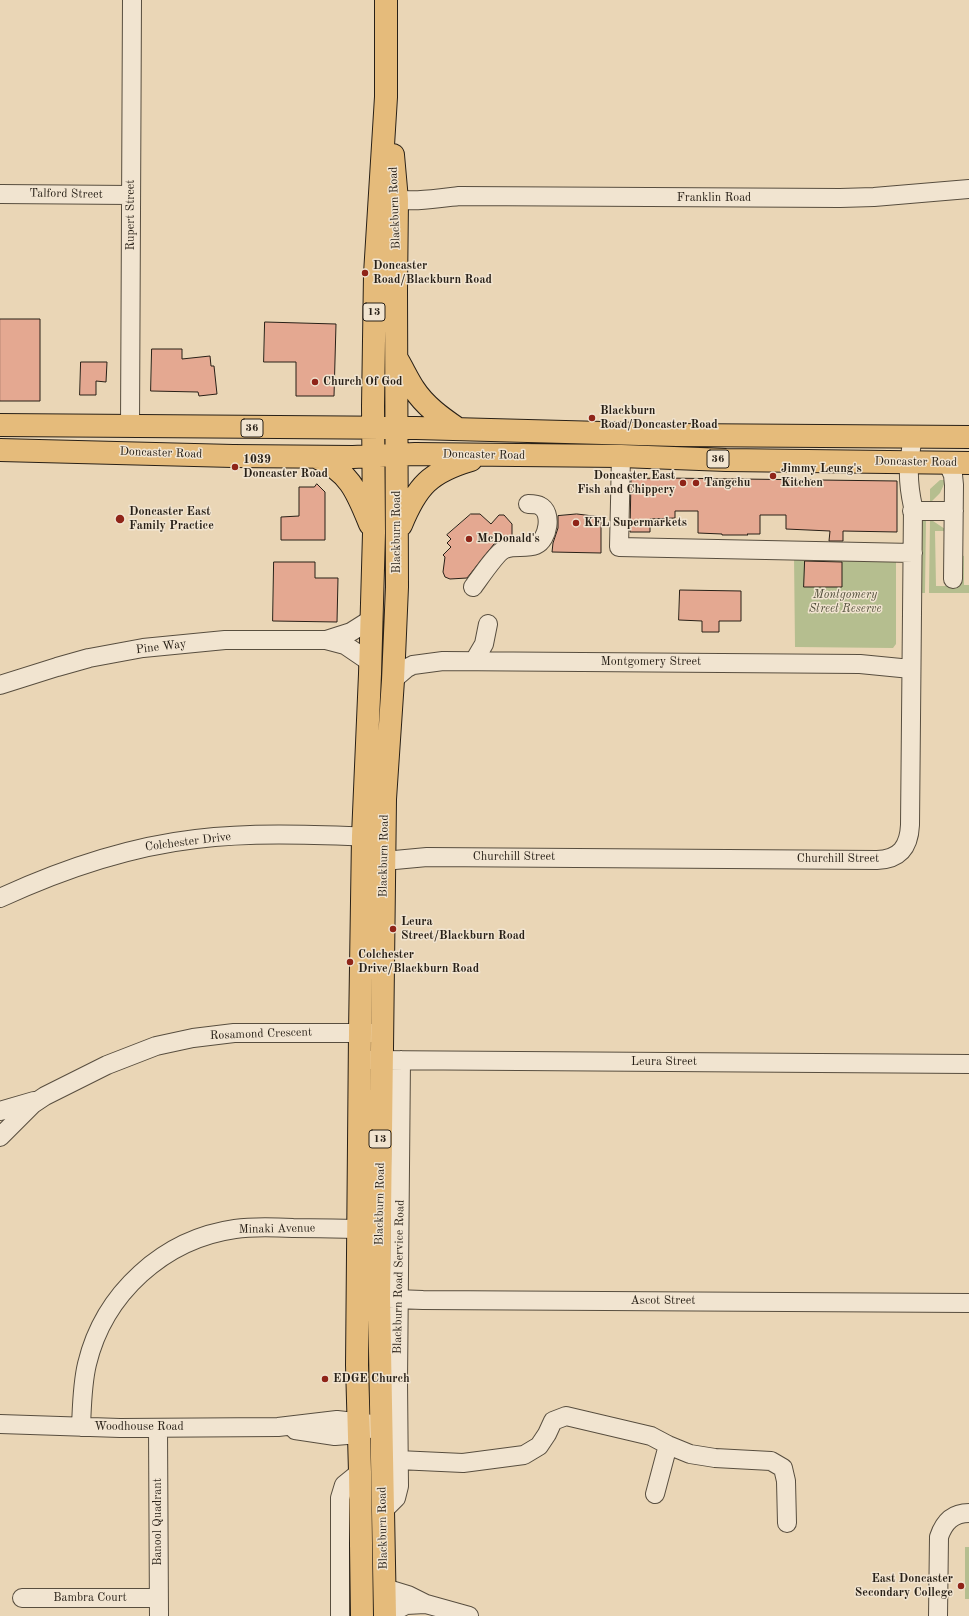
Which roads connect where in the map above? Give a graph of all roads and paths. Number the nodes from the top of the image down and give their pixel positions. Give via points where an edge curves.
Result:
1 (386, 0) edge
2 (133, 1) edge
3 (969, 189) edge
4 (0, 194) edge
5 (131, 195) junction
6 (392, 196) junction
7 (397, 358) junction
8 (0, 425) edge
9 (130, 426) junction
10 (373, 428) junction
11 (396, 428) junction
12 (458, 429) junction
13 (913, 437) junction
14 (969, 437) edge
15 (0, 450) edge
16 (397, 454) junction
17 (488, 455) junction
18 (374, 456) junction
19 (621, 456) junction
20 (316, 457) junction
21 (913, 462) junction
22 (947, 462) junction
23 (969, 463) edge
24 (959, 502) edge
25 (528, 504) dead end
26 (912, 509) junction
27 (374, 533) junction
28 (397, 534) junction
29 (912, 553) junction
30 (953, 579) dead end
31 (473, 587) dead end
32 (370, 620) junction
33 (488, 624) dead end
34 (326, 640) junction
35 (474, 660) junction
36 (911, 664) junction
37 (370, 668) junction
38 (393, 671) junction
39 (0, 685) edge
40 (376, 848) junction
41 (0, 898) edge
42 (371, 1033) junction
43 (381, 1060) junction
44 (969, 1064) edge
45 (39, 1099) junction
46 (0, 1111) edge
47 (0, 1137) edge
48 (358, 1229) junction
49 (380, 1230) junction
50 (357, 1298) junction
51 (389, 1298) junction
52 (969, 1303) edge
53 (0, 1424) edge
54 (381, 1426) junction
55 (81, 1427) junction
56 (359, 1427) junction
57 (158, 1428) junction
58 (668, 1445) junction
59 (398, 1460) junction
60 (360, 1472) junction
61 (655, 1494) dead end
62 (383, 1512) junction
63 (969, 1513) edge
64 (787, 1523) dead end
65 (384, 1588) junction
66 (22, 1598) dead end
67 (158, 1598) junction
68 (426, 1604) junction
69 (158, 1616) edge
70 (340, 1616) edge
71 (362, 1616) edge
72 (385, 1616) edge
73 (469, 1616) edge
74 (938, 1616) edge

1 - 6 main road, Blackburn Road / 13 via 386,97
2 - 5 street, Rupert Street
3 - 6 street, Franklin Road via 840,198 459,196 428,200
4 - 5 street, Talford Street
5 - 9 street, Rupert Street
6 - 7 main road, Blackburn Road / 13
6 - 10 main road, Blackburn Road / 13 via 375,274
7 - 11 main road, Blackburn Road / 13
7 - 12 main road via 414,390 439,415
8 - 9 main road, Doncaster Road / 36
9 - 10 main road, Doncaster Road / 36
10 - 11 main road, Doncaster Road / 36
10 - 18 main road, Blackburn Road / 13
11 - 12 main road, Doncaster Road / 36
11 - 16 main road, Blackburn Road / 13
12 - 13 main road, Doncaster Road / 36 via 677,435
13 - 14 main road, Doncaster Road / 36
13 - 21 street, Churchill Street
15 - 20 main road, Doncaster Road / 36
16 - 17 main road, Doncaster Road / 36
16 - 18 main road, Doncaster Road / 36
16 - 28 main road, Blackburn Road / 13
17 - 19 main road, Doncaster Road / 36
17 - 28 main road via 455,464 431,478 408,507
18 - 20 main road, Doncaster Road / 36
18 - 27 main road, Blackburn Road / 13
19 - 21 main road, Doncaster Road / 36
19 - 29 street via 619,547
20 - 27 main road via 331,463 350,482
21 - 22 main road, Doncaster Road / 36
21 - 26 street, Churchill Street via 909,488
22 - 23 main road, Doncaster Road / 36
22 - 24 street
24 - 26 street
24 - 30 street
25 - 31 street via 535,510 537,522 530,544 524,548 504,549 494,558
26 - 29 street, Churchill Street
27 - 32 main road, Blackburn Road / 13
28 - 38 main road, Blackburn Road / 13
29 - 36 street, Churchill Street
32 - 34 street, Pine Way via 351,632
32 - 37 main road, Blackburn Road / 13
33 - 35 street via 484,644
34 - 37 street, Pine Way via 345,645
34 - 39 street, Pine Way via 225,640 143,648 76,662
35 - 36 street, Montgomery Street
35 - 38 street, Montgomery Street via 443,661 425,656 406,655
36 - 40 street, Churchill Street via 910,834 904,849 892,858 877,860 427,857
37 - 38 street, Montgomery Street
37 - 40 main road, Blackburn Road / 13
38 - 40 main road, Blackburn Road / 13 via 387,755
40 - 41 street, Colchester Drive via 223,836 169,842 96,860 52,875
40 - 42 main road, Blackburn Road / 13
42 - 43 main road, Blackburn Road / 13
42 - 45 street, Rosamond Crescent via 249,1032 193,1038 156,1046 120,1060
43 - 44 street, Leura Street
43 - 48 main road, Blackburn Road / 13
43 - 49 main road, Blackburn Road / 13
43 - 51 street, Blackburn Road Service Road
45 - 46 street
45 - 47 street, Rosamond Crescent
48 - 49 street, Minaki Avenue
48 - 50 main road, Blackburn Road / 13
48 - 55 street, Minaki Avenue via 236,1229 192,1241 153,1263 121,1295 99,1330 84,1378
49 - 51 main road, Blackburn Road / 13
50 - 51 street, Ascot Street
50 - 56 main road, Blackburn Road / 13
51 - 52 street, Ascot Street
51 - 54 main road, Blackburn Road / 13
51 - 59 street, Blackburn Road Service Road
53 - 55 street, Woodhouse Road
54 - 56 street, Woodhouse Road
54 - 62 main road, Blackburn Road / 13
55 - 57 street, Woodhouse Road
56 - 57 street, Woodhouse Road via 348,1435 333,1436 278,1427
56 - 60 main road, Blackburn Road / 13
57 - 67 street, Banool Quadrant
58 - 59 street via 651,1436 566,1416 553,1421 539,1446 524,1455 463,1463
58 - 61 street
58 - 64 street via 690,1454 715,1458 771,1461 783,1468
59 - 62 street, Blackburn Road Service Road via 399,1486 396,1498
60 - 70 street via 340,1491
60 - 71 main road, Blackburn Road / 13
62 - 65 main road, Blackburn Road / 13
63 - 74 street via 959,1514 948,1520 941,1530
65 - 68 street
65 - 72 main road, Blackburn Road / 13
66 - 67 street, Bambra Court
67 - 69 street, Banool Quadrant
68 - 72 street via 406,1605
68 - 73 street

